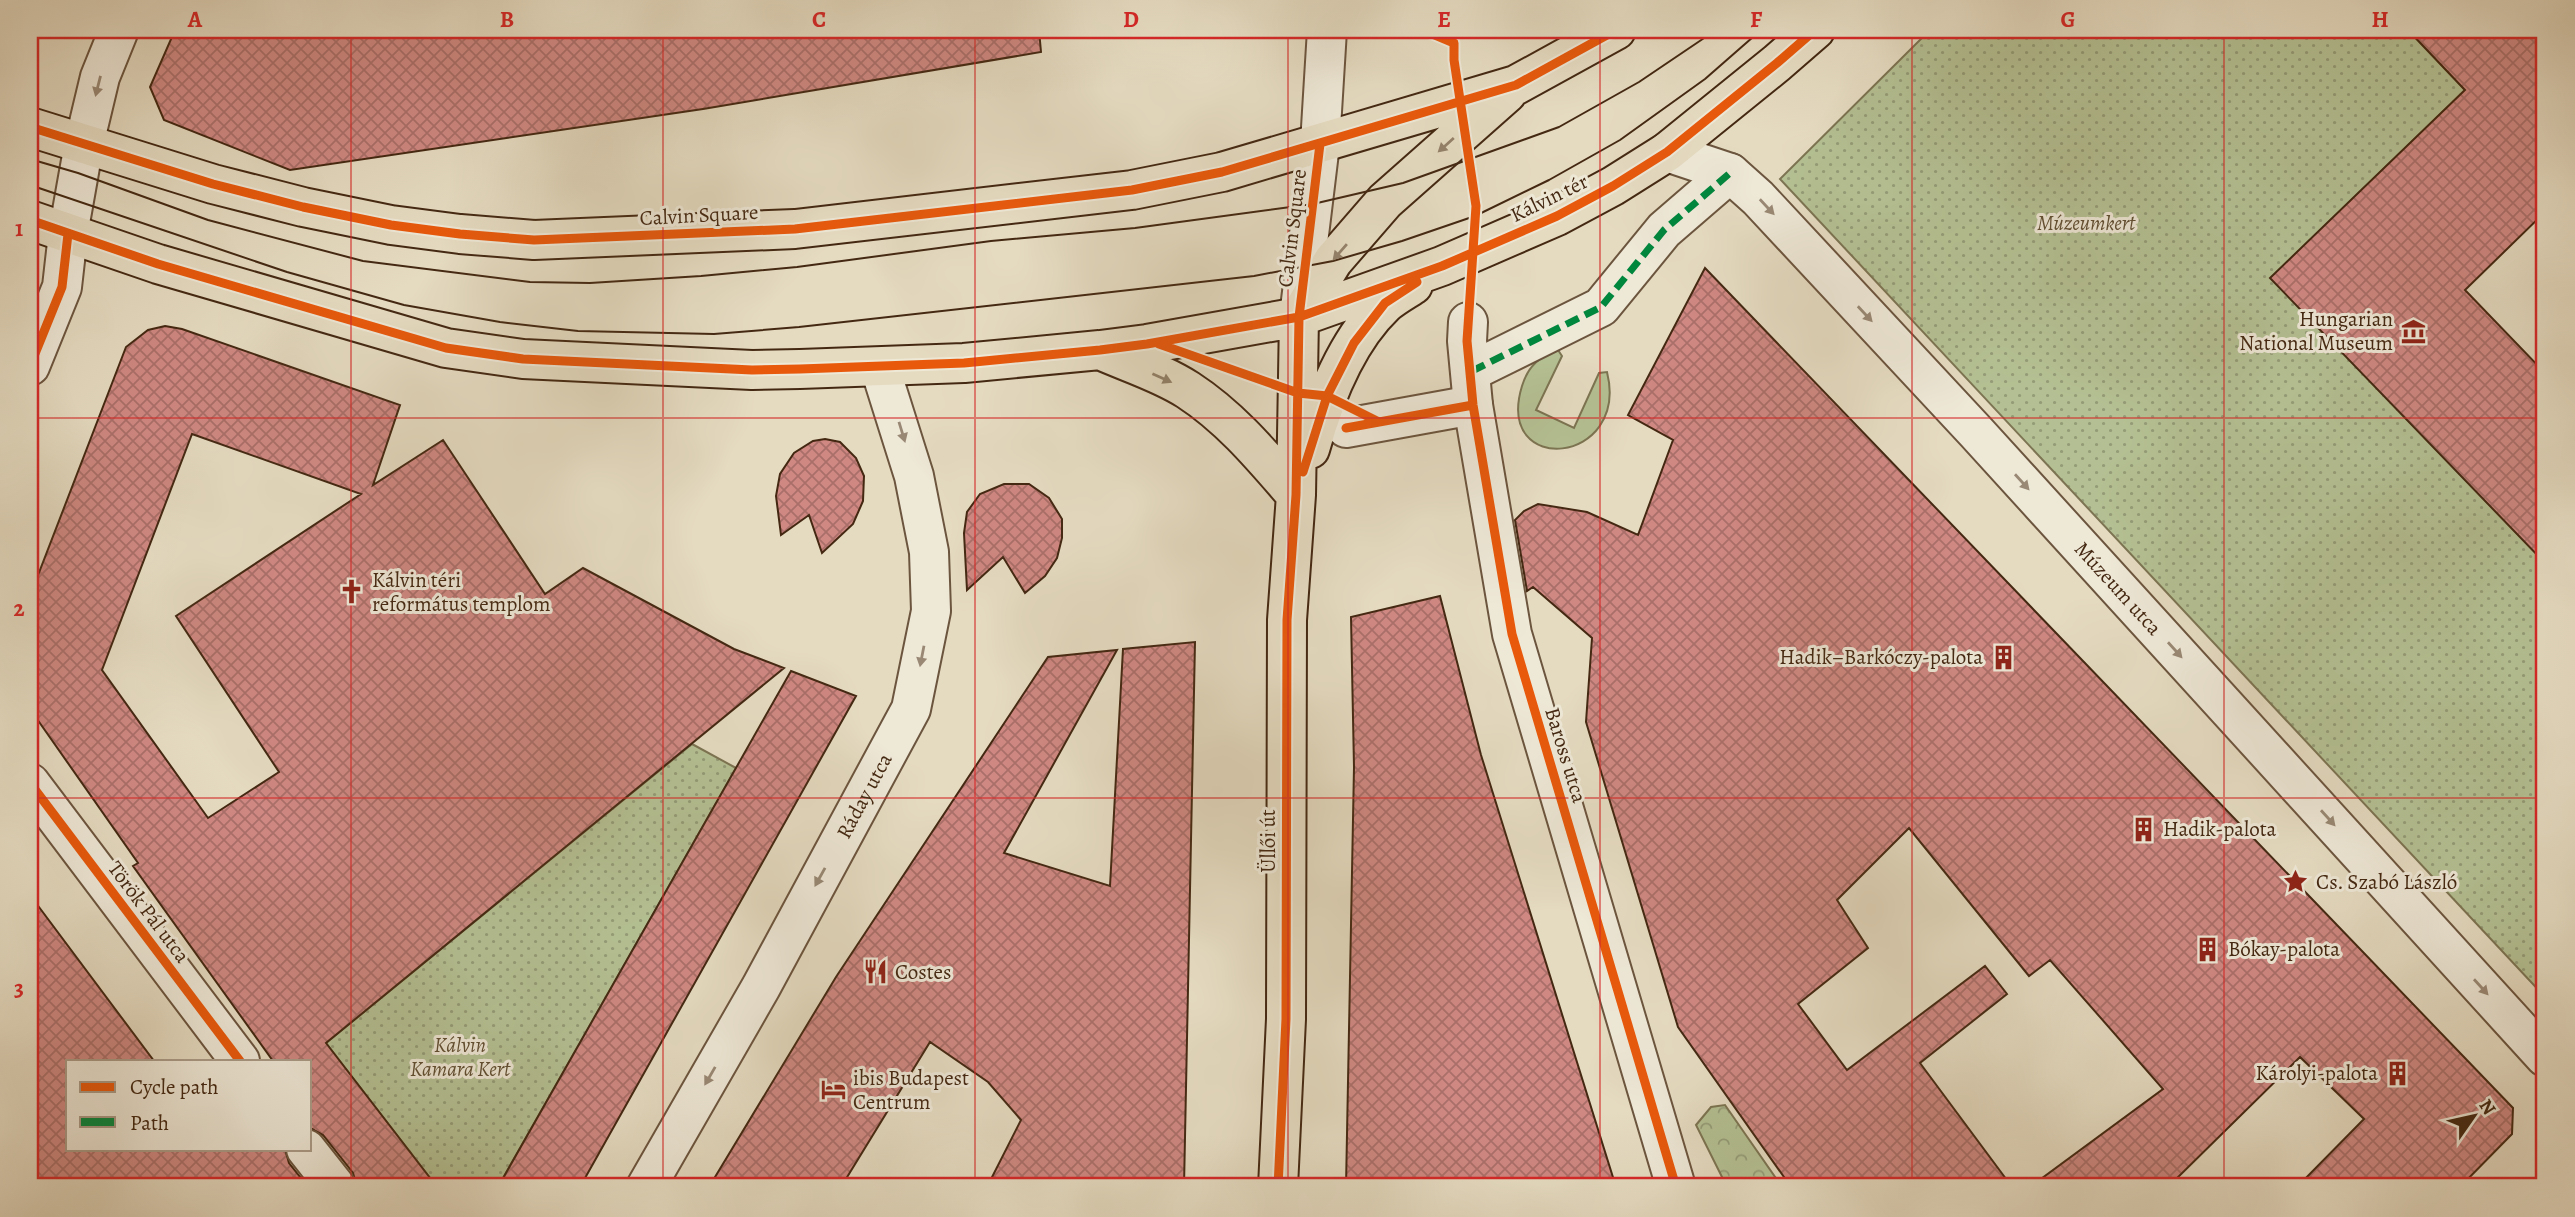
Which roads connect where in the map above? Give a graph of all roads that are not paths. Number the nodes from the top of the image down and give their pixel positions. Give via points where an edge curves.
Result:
1 (119, 30) edge
2 (1327, 30) edge
3 (1616, 30) edge
4 (1815, 30) edge
5 (1516, 85) junction
6 (30, 127) edge
7 (84, 144) junction
8 (1320, 144) junction
9 (1667, 152) junction
10 (1730, 173) junction
11 (30, 219) edge
12 (68, 234) junction
13 (1442, 266) junction
14 (1299, 317) junction
15 (1468, 322) dead end
16 (1100, 350) junction
17 (30, 366) edge
18 (880, 368) junction
19 (1473, 388) junction
20 (1346, 428) dead end
21 (1296, 495) junction
22 (30, 783) edge
23 (2545, 1057) edge
24 (239, 1060) edge
25 (307, 1150) edge
26 (336, 1187) edge
27 (646, 1187) edge
28 (1278, 1187) edge
29 (1676, 1187) edge

1 -> 7 street via 100,77
2 - 8 street
3 - 5 main road
4 - 9 main road, Kálvin tér
5 - 8 main road, Calvin Square
5 -> 14 main road, Calvin Square via 1385,201 1333,261
6 - 7 main road, Calvin Square
7 - 8 main road, Calvin Square via 303,207 391,225 534,240 795,229 1132,190 1222,172
7 - 12 street
8 - 14 street, Calvin Square
9 - 10 street, Múzeum utca
9 - 13 main road, Kálvin tér via 1557,216
10 - 19 street via 1664,230 1601,307
10 -> 23 street, Múzeum utca via 1976,432
11 - 12 main road, Calvin Square
12 - 17 street via 62,287
12 - 18 main road, Calvin Square via 446,348 523,359 738,369
13 - 14 main road, Calvin Square
13 - 21 main road via 1385,303 1354,343 1326,396
14 - 16 main road, Calvin Square
14 - 21 main road, Calvin Square
15 - 19 street, Baross utca
16 - 18 main road, Calvin Square
16 -> 21 main road, Calvin Square via 1186,389 1217,411
18 -> 27 street, Ráday utca via 914,476 929,552 931,611 911,709 761,987
19 - 20 street
19 - 29 street, Baross utca via 1512,634
21 - 28 main road, Üllői út via 1287,620 1286,1019
22 - 24 street, Török Pál utca
25 - 26 street

